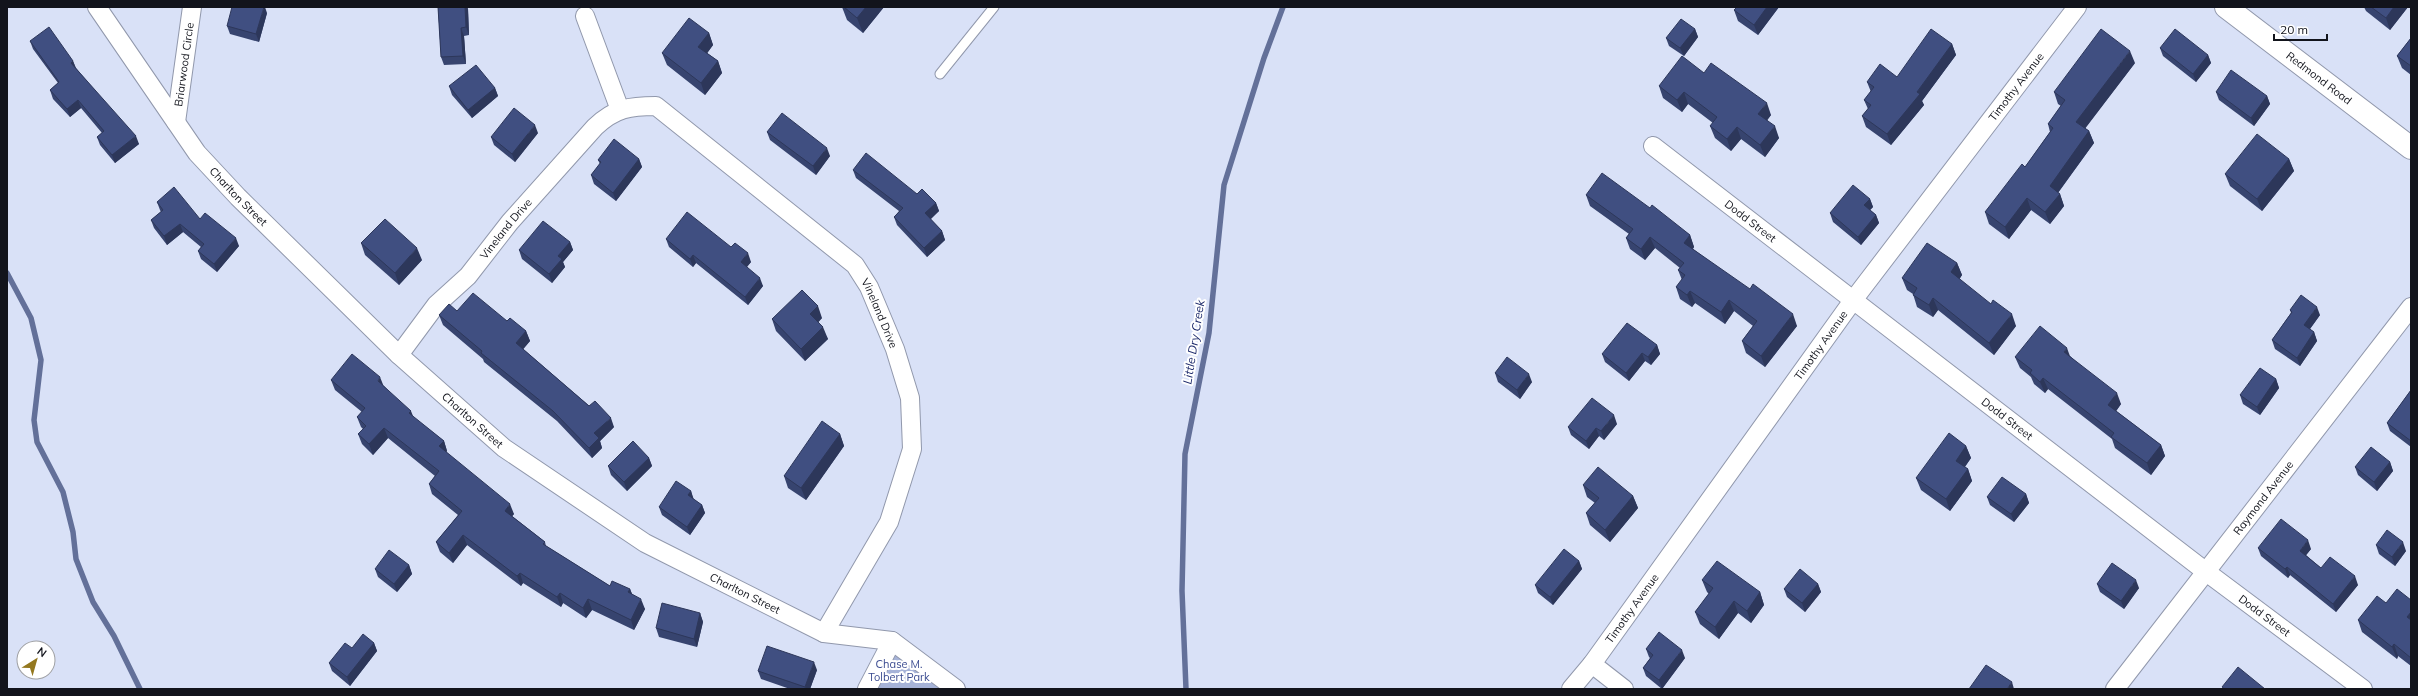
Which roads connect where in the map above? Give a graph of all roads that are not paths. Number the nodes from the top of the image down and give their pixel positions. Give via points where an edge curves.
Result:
1 (97, 7) edge
2 (192, 7) edge
3 (994, 7) edge
4 (2077, 7) edge
5 (2226, 7) edge
6 (585, 16) dead end
7 (940, 74) dead end
8 (620, 110) junction
9 (176, 122) junction
10 (1653, 146) dead end
11 (2411, 148) edge
12 (1854, 300) junction
13 (2411, 307) edge
14 (399, 355) junction
15 (2204, 571) junction
16 (824, 633) junction
17 (892, 641) junction
18 (1592, 664) junction
19 (867, 689) edge
20 (956, 689) edge
21 (1571, 689) edge
22 (1624, 689) edge
23 (2115, 689) edge
24 (2363, 689) edge

1 - 9 street, Charlton Street
2 - 9 street, Briarwood Circle
3 - 7 lane
4 - 12 street, Timothy Avenue
5 - 11 street, Redmond Road
6 - 8 street
8 - 14 street, Vineland Drive via 595,126 510,222 468,276 436,305
8 - 16 street, Vineland Drive via 631,106 656,106 855,265 869,287 895,349 910,398 912,449 889,522
9 - 14 street, Charlton Street via 198,153 238,197
10 - 12 street, Dodd Street
12 - 15 street, Dodd Street
12 - 18 street, Timothy Avenue
13 - 15 street, Raymond Avenue
14 - 16 street, Charlton Street via 504,448 645,543
15 - 23 street, Raymond Avenue
15 - 24 street, Dodd Street
16 - 17 street, Charlton Street
17 - 19 street
17 - 20 street
18 - 21 street, Timothy Avenue
18 - 22 street

